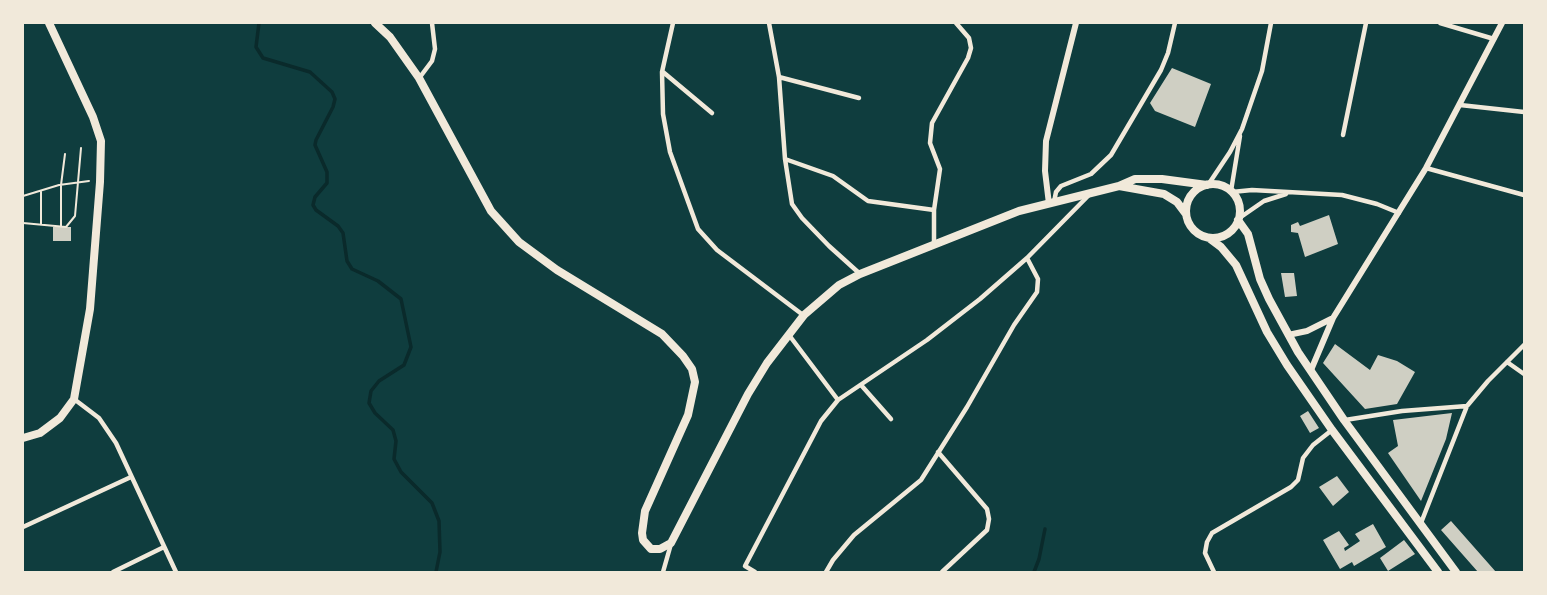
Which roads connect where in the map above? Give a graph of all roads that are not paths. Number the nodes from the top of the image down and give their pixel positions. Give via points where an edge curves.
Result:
1 (49, 23) edge
2 (375, 23) edge
3 (432, 23) edge
4 (673, 23) edge
5 (769, 23) edge
6 (956, 23) edge
7 (1076, 23) edge
8 (1175, 23) edge
9 (1271, 23) edge
10 (1366, 23) edge
11 (1440, 23) edge
12 (1502, 23) edge
13 (1494, 39) junction
14 (662, 72) junction
15 (419, 78) junction
16 (779, 78) junction
17 (859, 99) dead end
18 (1460, 105) junction
19 (1524, 112) edge
20 (712, 113) dead end
21 (1242, 129) junction
22 (1343, 135) dead end
23 (785, 159) junction
24 (1426, 168) junction
25 (1208, 185) junction
26 (1119, 186) junction
27 (1231, 192) junction
28 (1292, 192) junction
29 (1090, 194) junction
30 (1524, 194) edge
31 (1052, 203) junction
32 (934, 210) junction
33 (1399, 213) junction
34 (1186, 214) junction
35 (1238, 219) junction
36 (1209, 238) junction
37 (934, 246) junction
38 (1027, 258) junction
39 (860, 274) junction
40 (804, 315) junction
41 (1332, 318) junction
42 (788, 335) junction
43 (1288, 335) junction
44 (1524, 345) edge
45 (1507, 362) junction
46 (1311, 370) junction
47 (1524, 374) edge
48 (861, 386) junction
49 (74, 398) junction
50 (838, 400) junction
51 (1467, 406) junction
52 (891, 419) dead end
53 (1344, 420) junction
54 (1332, 430) junction
55 (23, 439) edge
56 (938, 452) junction
57 (131, 477) junction
58 (1421, 523) junction
59 (23, 527) edge
60 (671, 543) junction
61 (164, 547) junction
62 (113, 572) edge
63 (176, 572) edge
64 (663, 572) edge
65 (755, 572) edge
66 (827, 572) edge
67 (942, 572) edge
68 (1214, 572) edge
69 (1437, 572) edge
70 (1456, 572) edge

1 - 49 main road via 101,141 90,309
2 - 15 main road
3 - 15 street via 435,49
4 - 14 street
5 - 16 street
6 - 32 street via 971,48 932,123 930,143 940,169
7 - 31 street via 1046,141 1045,171
8 - 31 street via 1161,70 1111,155 1091,174 1061,186
9 - 21 street via 1262,71
10 - 22 street
11 - 13 street
12 - 13 street
13 - 18 street
14 - 20 street
14 - 40 street via 670,152 698,229 717,250
15 - 60 main road via 491,211 519,242 662,334 692,369 695,382 688,415 650,496 643,524 643,540 651,549
16 - 17 street
16 - 23 street
18 - 19 street
18 - 24 street
21 - 25 street
21 - 27 street
23 - 32 street via 833,176 868,201
23 - 39 street via 792,204
24 - 30 street
24 - 33 street
25 - 26 main road via 1141,178
25 - 27 main road
25 - 34 main road via 1191,196
26 - 29 main road
26 - 34 main road via 1164,194
27 - 28 street
27 - 35 main road via 1239,205
28 - 33 street via 1342,195
28 - 35 street via 1264,201
29 - 31 main road
29 - 38 street
31 - 37 main road
32 - 37 street
33 - 41 street
34 - 36 main road via 1191,227
35 - 36 main road via 1227,234
35 - 43 main road via 1248,234 1260,279
36 - 54 main road via 1236,265 1277,349
37 - 39 main road
38 - 48 street via 927,341
38 - 56 street via 1038,279 1037,292
39 - 40 main road via 839,285
40 - 42 main road
41 - 43 street
41 - 46 street
42 - 50 street
42 - 60 main road via 748,394
43 - 46 main road
44 - 45 street
45 - 47 street
45 - 51 street
46 - 53 main road
48 - 50 street
48 - 52 street
49 - 55 main road via 60,418
49 - 57 street via 99,418
50 - 65 street via 821,421 745,566
51 - 53 street
51 - 58 street
53 - 58 main road
54 - 68 street via 1303,458 1298,480 1291,487 1212,533 1205,553
54 - 69 main road
56 - 66 street via 921,480 854,535
56 - 67 street via 987,509 989,519 987,530
57 - 59 street
57 - 61 street
58 - 70 main road
60 - 64 street
61 - 62 street
61 - 63 street

